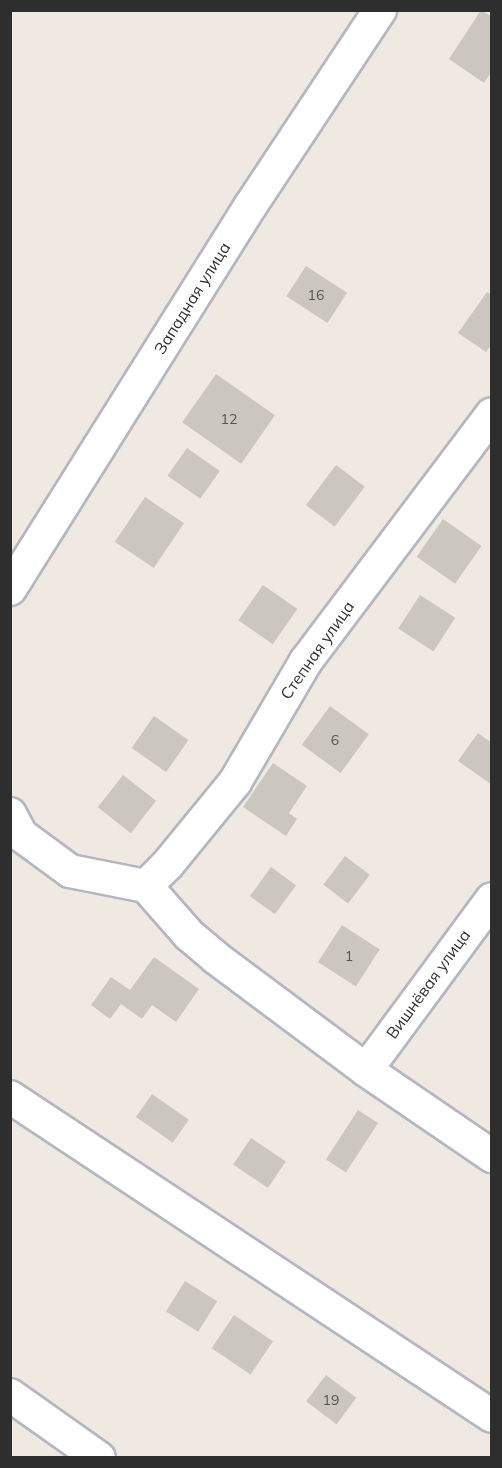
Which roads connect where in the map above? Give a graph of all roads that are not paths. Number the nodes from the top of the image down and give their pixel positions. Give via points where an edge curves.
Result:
1 (380, 10) edge
2 (492, 414) edge
3 (10, 589) edge
4 (10, 814) edge
5 (146, 886) junction
6 (492, 899) edge
7 (366, 1070) junction
8 (10, 1097) edge
9 (492, 1156) edge
10 (10, 1395) edge
11 (492, 1416) edge
12 (99, 1458) edge

1 - 3 street, Западная улица via 250,205
2 - 5 street, Степная улица via 306,661 235,782 176,856
4 - 5 street via 21,835 70,871
5 - 7 street via 189,935 216,958
6 - 7 street, Вишнёвая улица
7 - 9 street
8 - 11 street
10 - 12 street

